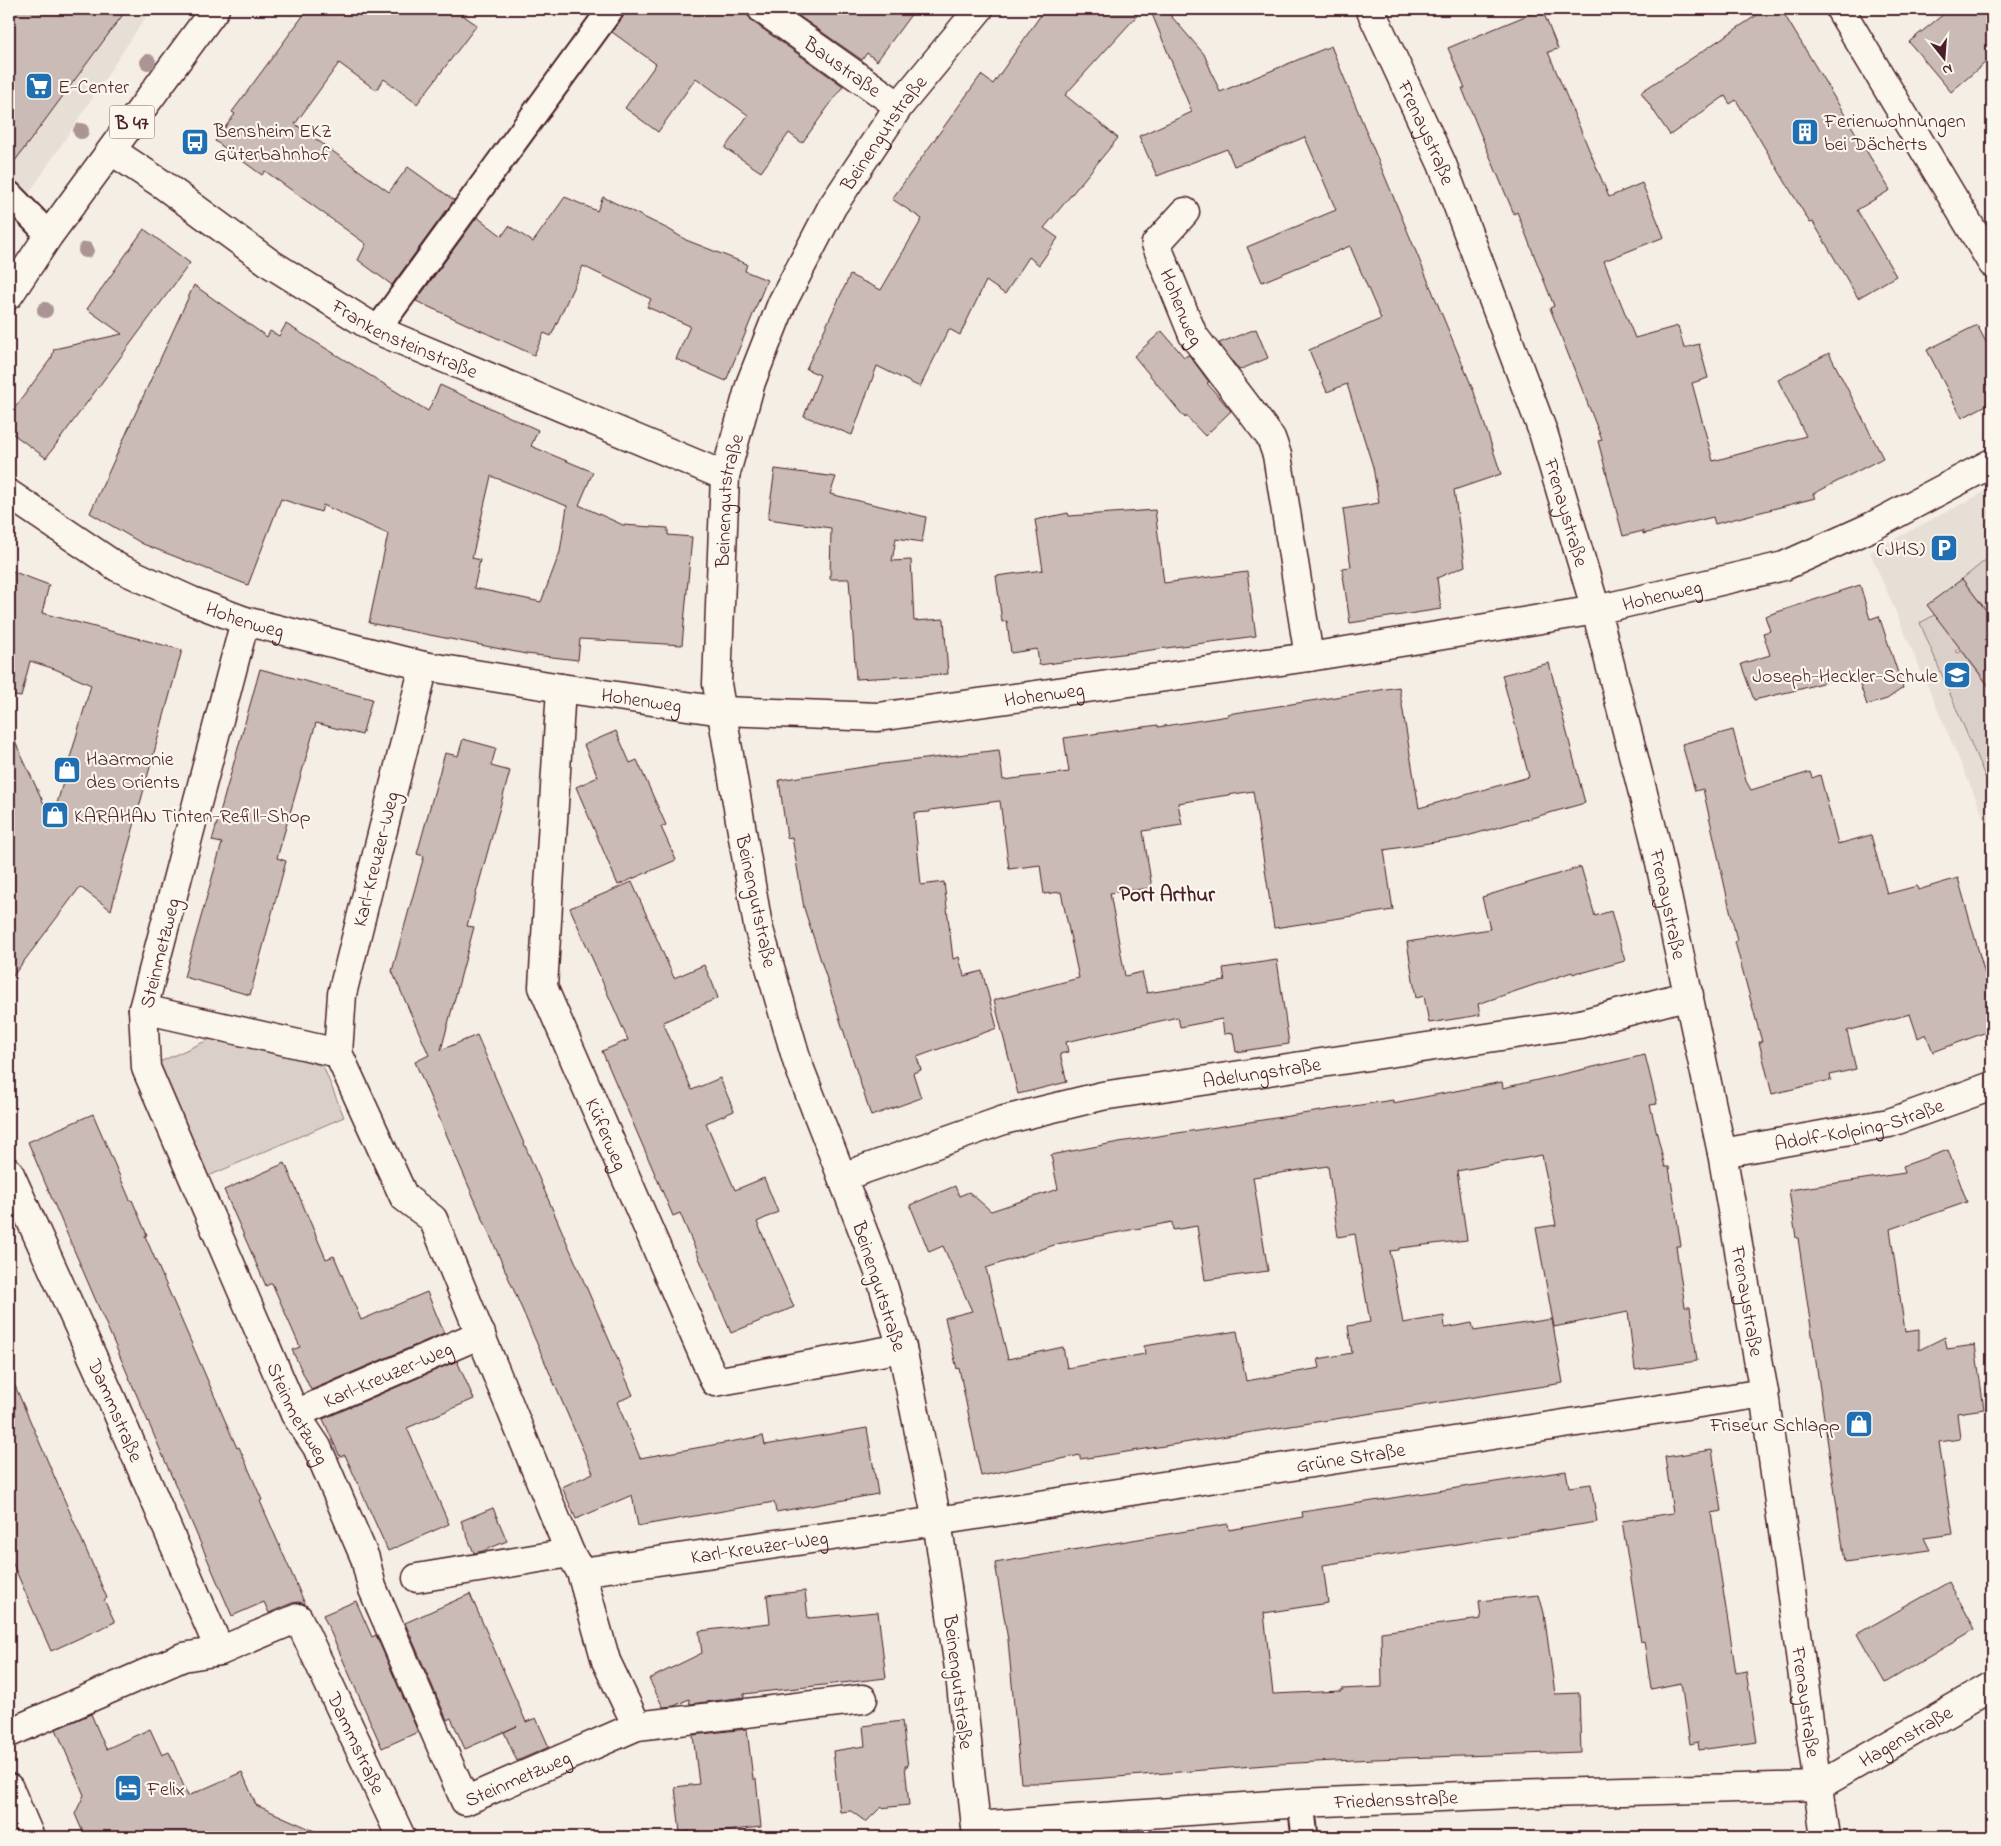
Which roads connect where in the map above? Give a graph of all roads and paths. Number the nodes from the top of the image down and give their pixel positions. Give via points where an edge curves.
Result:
1 (214, 9) edge
2 (611, 9) edge
3 (762, 9) edge
4 (979, 9) edge
5 (1370, 9) edge
6 (1840, 9) edge
7 (899, 106) junction
8 (112, 151) junction
9 (9, 194) edge
10 (1186, 212) dead end
11 (49, 235) junction
12 (1992, 263) edge
13 (9, 295) edge
14 (377, 330) junction
15 (1992, 463) edge
16 (725, 476) junction
17 (9, 494) edge
18 (1596, 610) junction
19 (245, 621) junction
20 (1309, 657) junction
21 (424, 666) junction
22 (561, 688) junction
23 (722, 711) junction
24 (1689, 995) junction
25 (143, 1009) junction
26 (338, 1053) junction
27 (1992, 1086) edge
28 (1722, 1153) junction
29 (9, 1172) edge
30 (842, 1177) junction
31 (481, 1334) junction
32 (902, 1348) junction
33 (1764, 1393) junction
34 (296, 1414) junction
35 (936, 1521) junction
36 (576, 1562) junction
37 (416, 1578) dead end
38 (220, 1651) junction
39 (1992, 1686) edge
40 (862, 1699) dead end
41 (636, 1726) junction
42 (9, 1733) edge
43 (1818, 1786) junction
44 (9, 1788) edge
45 (1301, 1803) junction
46 (976, 1832) edge
47 (30, 1837) edge
48 (401, 1837) edge
49 (1304, 1837) edge
50 (1825, 1837) edge

1 - 8 street, B 47
2 - 14 lane
3 - 7 street, Baustraße
4 - 7 street, Beinengutstraße
5 - 18 street, Frenaystraße via 1442,164 1543,432
6 - 12 street
7 - 16 street, Beinengutstraße via 832,207 782,303 751,382
8 - 11 street, B 47
8 - 14 street, Frankensteinstraße via 271,264
9 - 11 lane
10 - 20 street, Hohenweg via 1156,244 1193,335 1274,446
11 - 13 street, B 47
14 - 16 street, Frankensteinstraße
15 - 18 street, Hohenweg via 1871,527 1784,566
16 - 23 street, Beinengutstraße via 717,684
17 - 19 street, Hohenweg via 117,567
18 - 20 street, Hohenweg
18 - 24 street, Frenaystraße via 1655,840
19 - 21 street, Hohenweg
19 - 25 street, Steinmetzweg
20 - 23 street, Hohenweg via 878,717
21 - 22 street, Hohenweg
21 - 26 street, Karl-Kreuzer-Weg via 342,994
22 - 23 street, Hohenweg
22 - 32 street, Küferweg via 544,987 715,1382
23 - 30 street, Beinengutstraße via 758,926 798,1064
24 - 28 street, Frenaystraße
24 - 30 street, Adelungstraße via 1580,1024 1102,1096 1004,1120
25 - 26 street
25 - 34 street, Steinmetzweg via 146,1068
26 - 31 street, Karl-Kreuzer-Weg via 404,1197 433,1219
27 - 28 street, Adolf-Kolping-Straße via 1889,1123
28 - 33 street, Frenaystraße
29 - 38 street, Dammstraße
30 - 32 street, Beinengutstraße via 879,1272
31 - 34 street, Karl-Kreuzer-Weg
31 - 36 street, Karl-Kreuzer-Weg
32 - 35 street, Beinengutstraße
33 - 35 street, Grüne Straße
33 - 43 street, Frenaystraße
34 - 41 street, Steinmetzweg via 317,1447 365,1558 372,1587 465,1801
35 - 36 street, Karl-Kreuzer-Weg
35 - 46 street, Beinengutstraße via 960,1675
36 - 37 street, Karl-Kreuzer-Weg
36 - 41 street, Karl-Kreuzer-Weg via 606,1661
38 - 42 street, Dammstraße via 183,1657
38 - 48 street, Dammstraße via 298,1618
39 - 43 street, Hagenstraße
40 - 41 street, Steinmetzweg
43 - 45 street, Friedensstraße
43 - 50 street, Frenaystraße
44 - 47 street
45 - 46 street, Friedensstraße
45 - 49 lane

